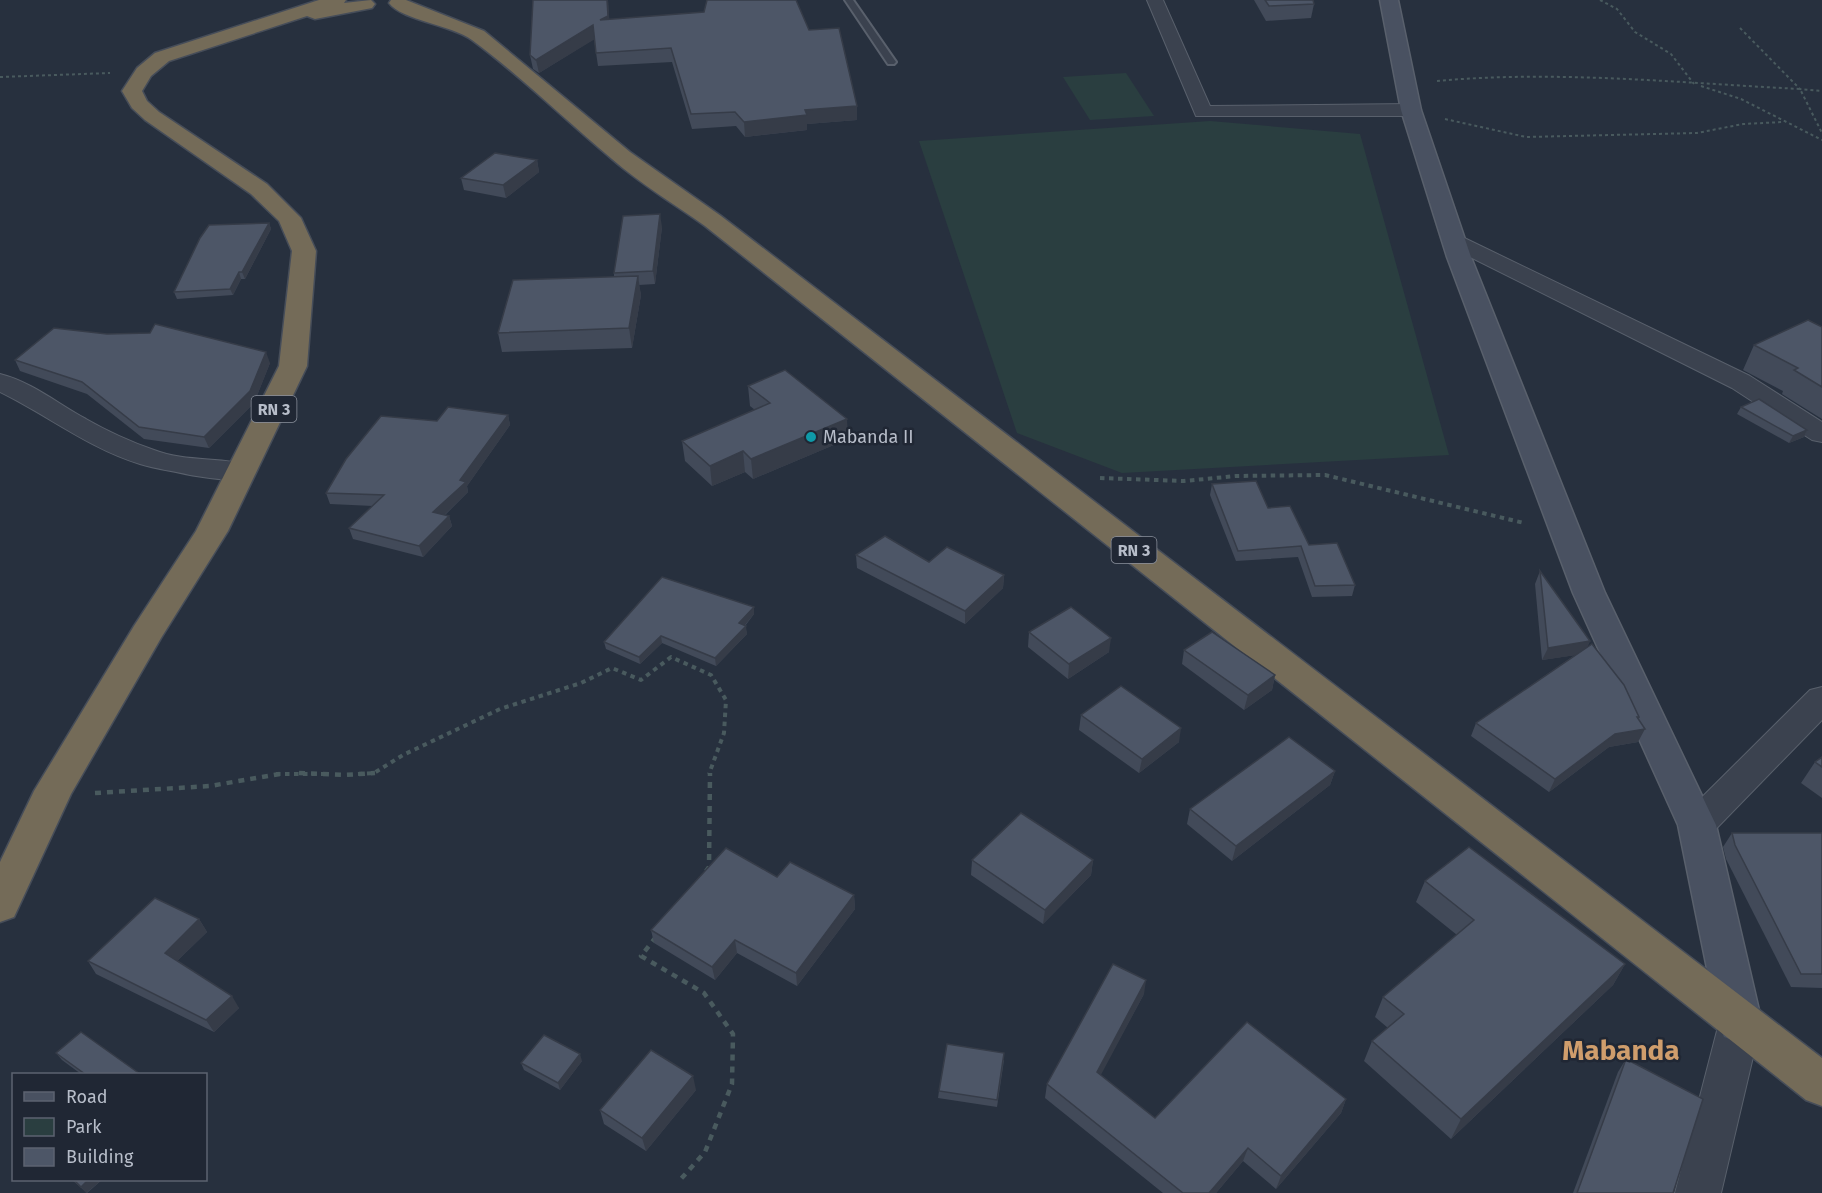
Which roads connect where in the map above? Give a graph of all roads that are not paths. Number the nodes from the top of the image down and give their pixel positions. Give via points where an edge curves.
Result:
1 (337, 0) edge
2 (849, 0) edge
3 (1155, 0) edge
4 (1389, 0) edge
5 (362, 2) edge
6 (405, 2) edge
7 (439, 10) edge
8 (275, 21) junction
9 (891, 62) dead end
10 (1411, 110) junction
11 (1454, 240) junction
12 (0, 382) edge
13 (1822, 434) edge
14 (240, 471) junction
15 (1822, 699) edge
16 (1697, 825) junction
17 (0, 905) edge
18 (1740, 1023) junction
19 (1822, 1085) edge
20 (1698, 1193) edge

1 - 8 highway, RN 3
2 - 9 lane
3 - 10 street via 1203,112
4 - 10 main road
5 - 6 highway, RN 3
5 - 8 highway, RN 3
6 - 7 highway, RN 3 via 420,14
7 - 18 highway, RN 3 via 477,35 622,157 713,221
8 - 14 highway, RN 3 via 162,57 144,72 132,91 152,116 260,189 289,218 304,251 293,366
10 - 11 main road
11 - 13 street via 1741,382
11 - 16 main road via 1588,593
12 - 14 street via 148,458 211,470
14 - 17 highway, RN 3 via 212,531 53,791
15 - 16 street
16 - 18 main road
18 - 19 highway, RN 3
18 - 20 street

